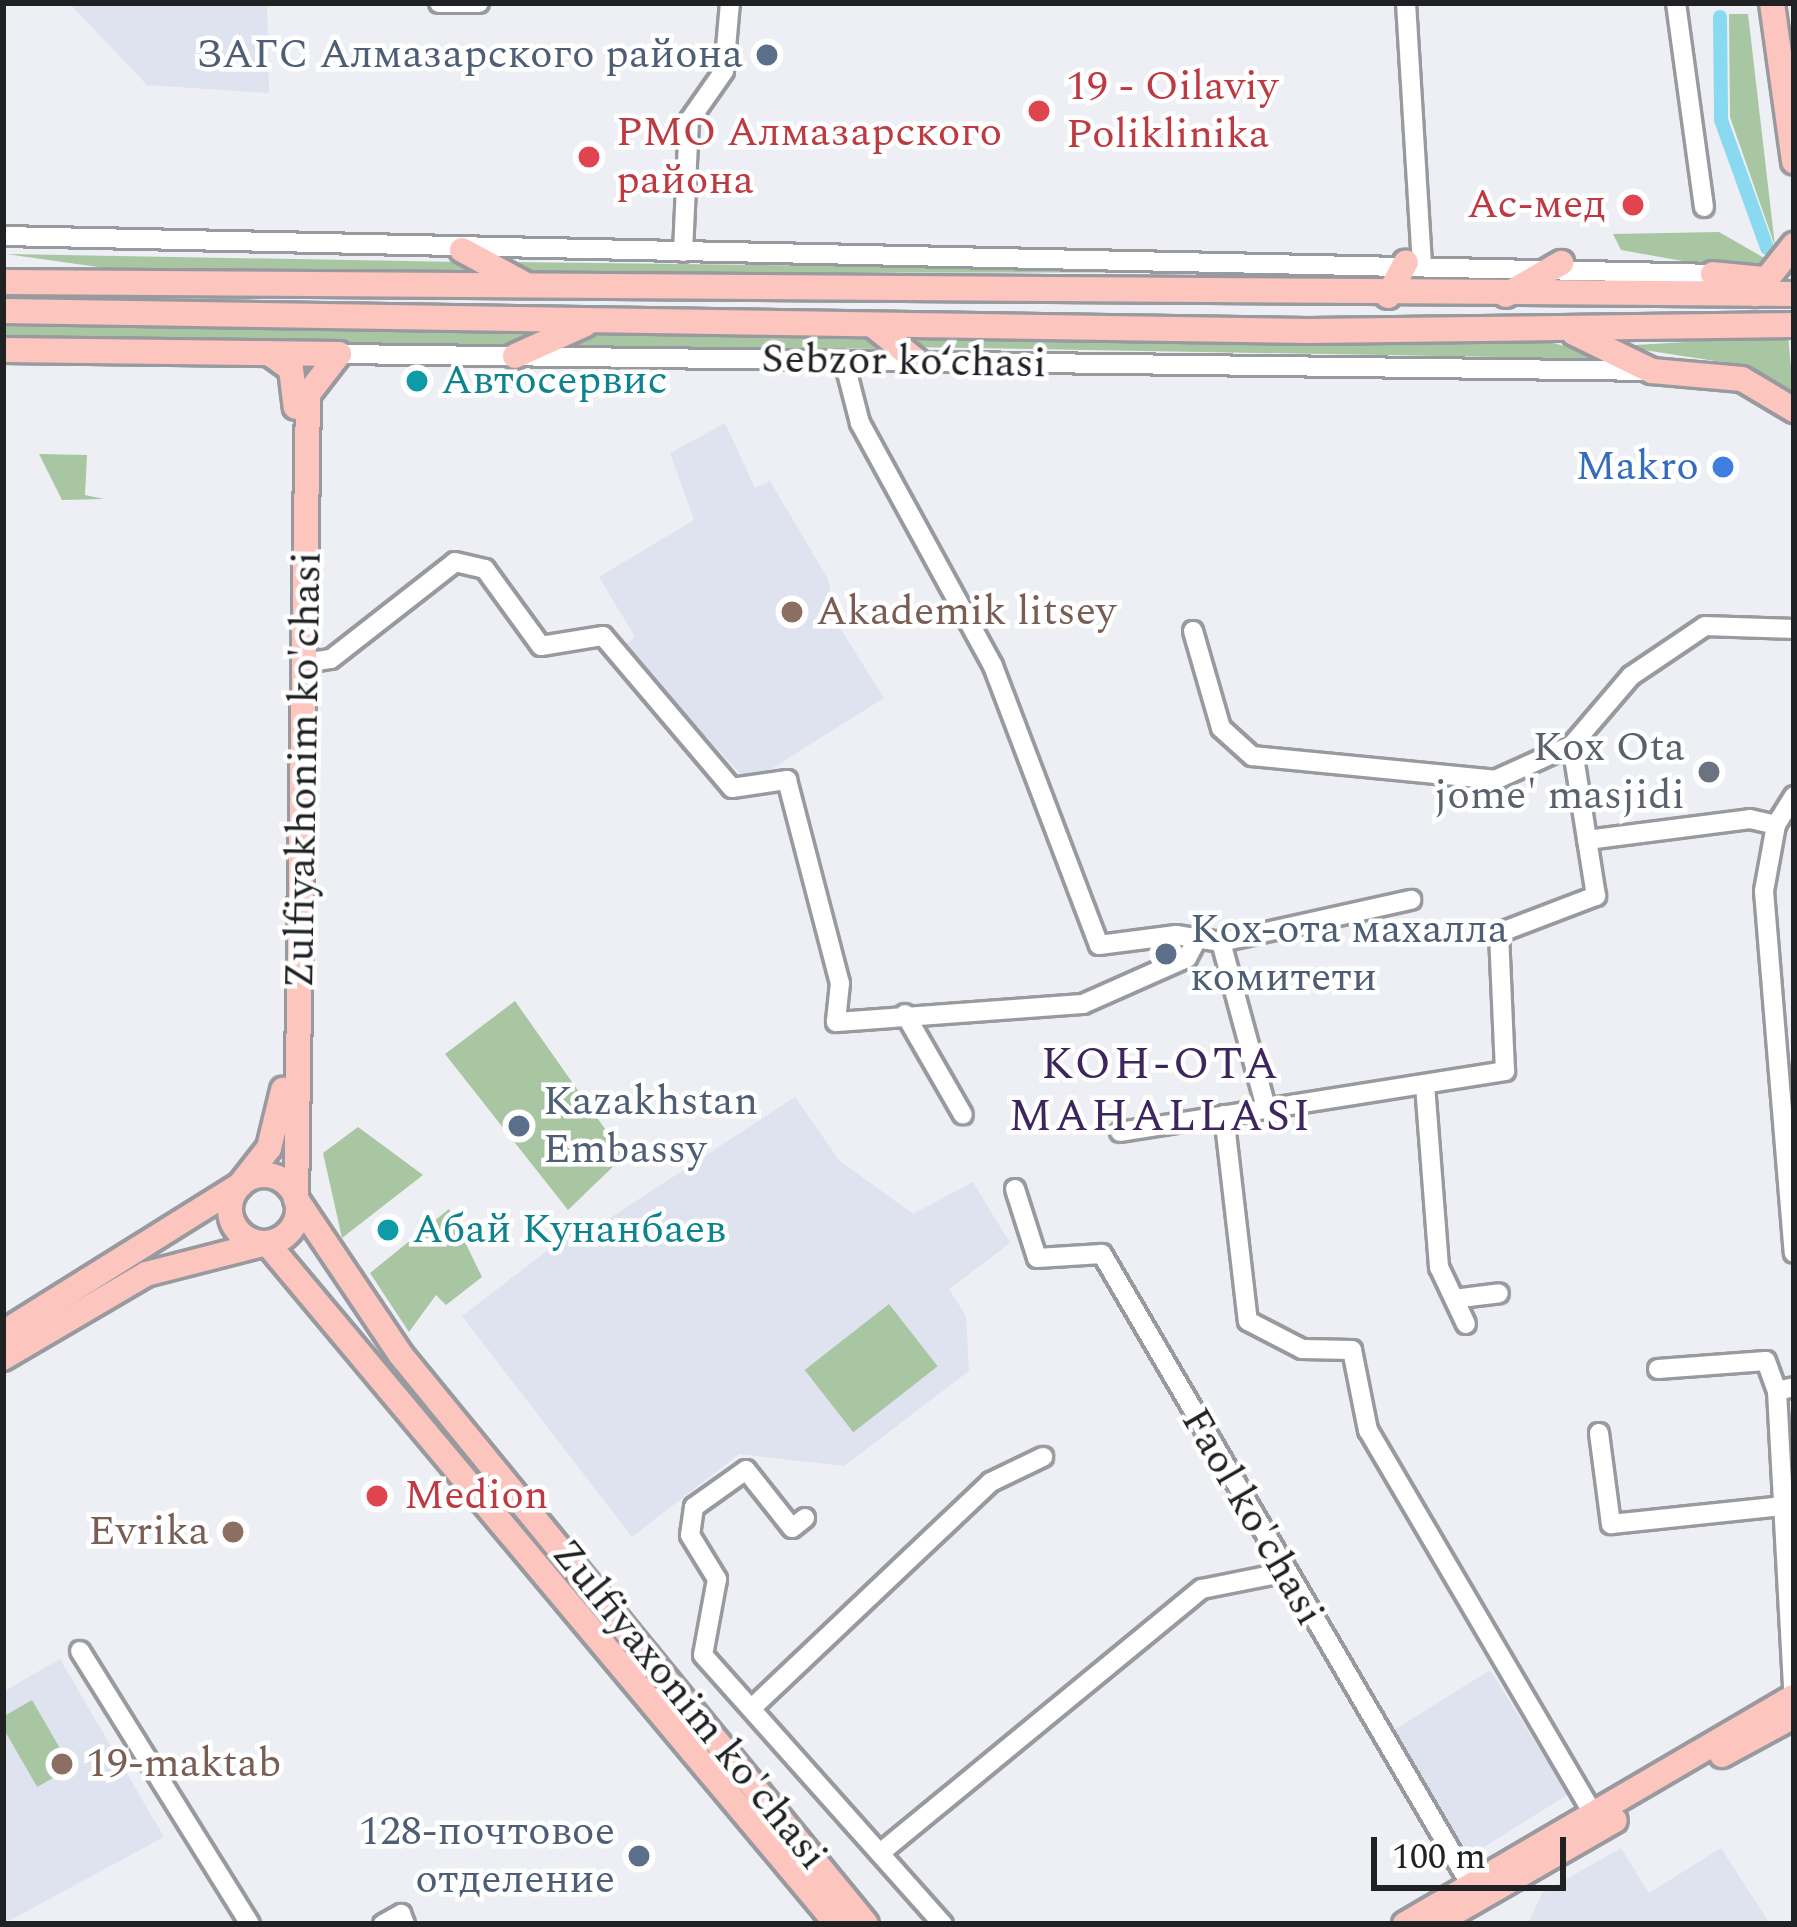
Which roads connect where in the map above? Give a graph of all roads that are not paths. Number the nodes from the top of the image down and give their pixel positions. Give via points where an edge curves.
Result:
1 (439, 3) edge
2 (479, 3) edge
3 (730, 3) edge
4 (1406, 3) edge
5 (1676, 3) edge
6 (1772, 3) edge
7 (1787, 3) edge
8 (1794, 68) edge
9 (1794, 159) edge
10 (1794, 171) edge
11 (1704, 207) dead end
12 (3, 236) edge
13 (1794, 245) edge
14 (462, 250) junction
15 (683, 252) junction
16 (1414, 262) junction
17 (3, 263) edge
18 (1561, 263) junction
19 (1712, 274) joint
20 (64, 281) junction
21 (3, 282) edge
22 (1764, 285) junction
23 (533, 288) junction
24 (711, 288) junction
25 (1794, 294) edge
26 (1395, 297) junction
27 (1502, 297) junction
28 (3, 311) edge
29 (1794, 314) edge
30 (594, 320) junction
31 (712, 322) junction
32 (1794, 325) edge
33 (874, 326) junction
34 (1400, 331) junction
35 (1572, 332) junction
36 (5, 349) edge
37 (269, 353) junction
38 (339, 354) junction
39 (515, 356) junction
40 (844, 361) junction
41 (918, 362) junction
42 (1652, 371) junction
43 (1794, 410) edge
44 (1794, 628) edge
45 (1192, 631) dead end
46 (305, 663) junction
47 (1572, 746) junction
48 (1794, 796) edge
49 (1775, 825) junction
50 (1587, 840) junction
51 (1411, 900) dead end
52 (1221, 942) junction
53 (1195, 943) junction
54 (905, 1014) junction
55 (1425, 1085) junction
56 (1266, 1108) junction
57 (963, 1115) dead end
58 (1223, 1115) junction
59 (1790, 1125) edge
60 (1120, 1132) dead end
61 (240, 1185) junction
62 (1015, 1189) dead end
63 (296, 1198) junction
64 (267, 1243) junction
65 (1794, 1253) edge
66 (1499, 1293) dead end
67 (1461, 1298) junction
68 (1466, 1324) dead end
69 (3, 1333) edge
70 (3, 1358) edge
71 (1658, 1369) dead end
72 (1785, 1389) edge
73 (1599, 1433) dead end
74 (1043, 1457) dead end
75 (1782, 1506) junction
76 (805, 1518) dead end
77 (1282, 1573) junction
78 (80, 1651) dead end
79 (1794, 1699) edge
80 (754, 1706) junction
81 (1794, 1717) edge
82 (1593, 1814) junction
83 (885, 1849) junction
84 (1474, 1891) junction
85 (250, 1924) edge
86 (383, 1924) edge
87 (405, 1924) edge
88 (837, 1924) edge
89 (866, 1924) edge
90 (943, 1924) edge
91 (1405, 1924) edge
92 (1435, 1924) edge

1 - 2 street
3 - 15 street via 724,71 689,121
4 - 16 street
5 - 11 street
6 - 9 main road
7 - 8 main road
9 - 10 main road
12 - 14 street
13 - 22 main road
14 - 15 street
14 - 23 main road
15 - 16 street
16 - 18 street
16 - 26 main road
17 - 20 main road
18 - 19 street
18 - 27 main road
19 - 22 main road
20 - 21 main road, Sebzor ko‘chasi
20 - 23 main road, Sebzor ko‘chasi
22 - 25 main road, Sebzor ko‘chasi
22 - 27 main road, Sebzor ko‘chasi
22 - 29 main road
23 - 24 main road, Sebzor ko‘chasi
24 - 26 main road, Sebzor ko‘chasi
24 - 31 main road
26 - 27 main road, Sebzor ko‘chasi
26 - 34 main road
28 - 30 main road, Sebzor ko‘chasi
30 - 31 main road, Sebzor ko‘chasi
30 - 39 main road
31 - 33 main road, Sebzor ko‘chasi
32 - 35 main road, Sebzor ko‘chasi
33 - 34 main road, Sebzor ko‘chasi
33 - 41 main road
34 - 35 main road, Sebzor ko‘chasi
35 - 42 main road
36 - 37 main road, Sebzor ko‘chasi
37 - 38 main road, Sebzor ko‘chasi
37 - 61 main road, Zulfiyakhonim ko'chasi via 291,369 296,393 288,1002 279,1119
38 - 39 street, Sebzor ko‘chasi
38 - 46 main road, Zulfiyakhonim ko'chasi via 308,394
39 - 40 street, Sebzor ko‘chasi
40 - 41 street, Sebzor ko‘chasi
40 - 53 street via 860,423 993,666 1099,945 1176,934
41 - 42 street, Sebzor ko‘chasi
42 - 43 main road, Sebzor ko‘chasi via 1728,374
44 - 47 street via 1726,622 1681,638
45 - 47 street via 1226,736 1279,765 1342,759 1495,780
46 - 54 street via 331,659 455,562 485,569 541,646 603,636 732,788 787,780 840,983 831,1009 841,1023
46 - 63 main road, Zulfiyakhonim ko'chasi
47 - 50 street
48 - 49 street
49 - 50 street via 1750,819
49 - 59 street via 1764,891
50 - 55 street via 1596,896 1497,937 1508,1067
51 - 52 street
52 - 53 street
52 - 56 street
53 - 54 street via 1186,958 1083,1004
54 - 57 street
55 - 56 street
55 - 67 street via 1439,1267
56 - 58 street
58 - 60 street
58 - 82 street via 1247,1322 1302,1348 1352,1350 1368,1430
59 - 65 street
61 - 63 main road via 272,1176
61 - 64 main road via 231,1218
61 - 69 main road
62 - 77 street, Faol ko'chasi via 1036,1258 1102,1254
63 - 64 main road via 292,1228
63 - 89 main road, Zulfiyaxonim ko'chasi via 400,1354
64 - 70 main road via 146,1274
64 - 88 main road, Zulfiyaxonim ko'chasi
66 - 67 street
67 - 68 street
71 - 72 street via 1766,1361
72 - 75 street
73 - 75 street via 1611,1524
74 - 80 street via 991,1481
75 - 79 street
76 - 80 street via 792,1528 746,1470 694,1507 690,1535 717,1579 700,1646
77 - 83 street via 1202,1588
77 - 84 street, Faol ko'chasi
78 - 85 street
79 - 82 main road
80 - 83 street
81 - 84 main road
82 - 84 main road
83 - 90 street
84 - 91 main road
84 - 92 main road
86 - 87 street via 401,1914

